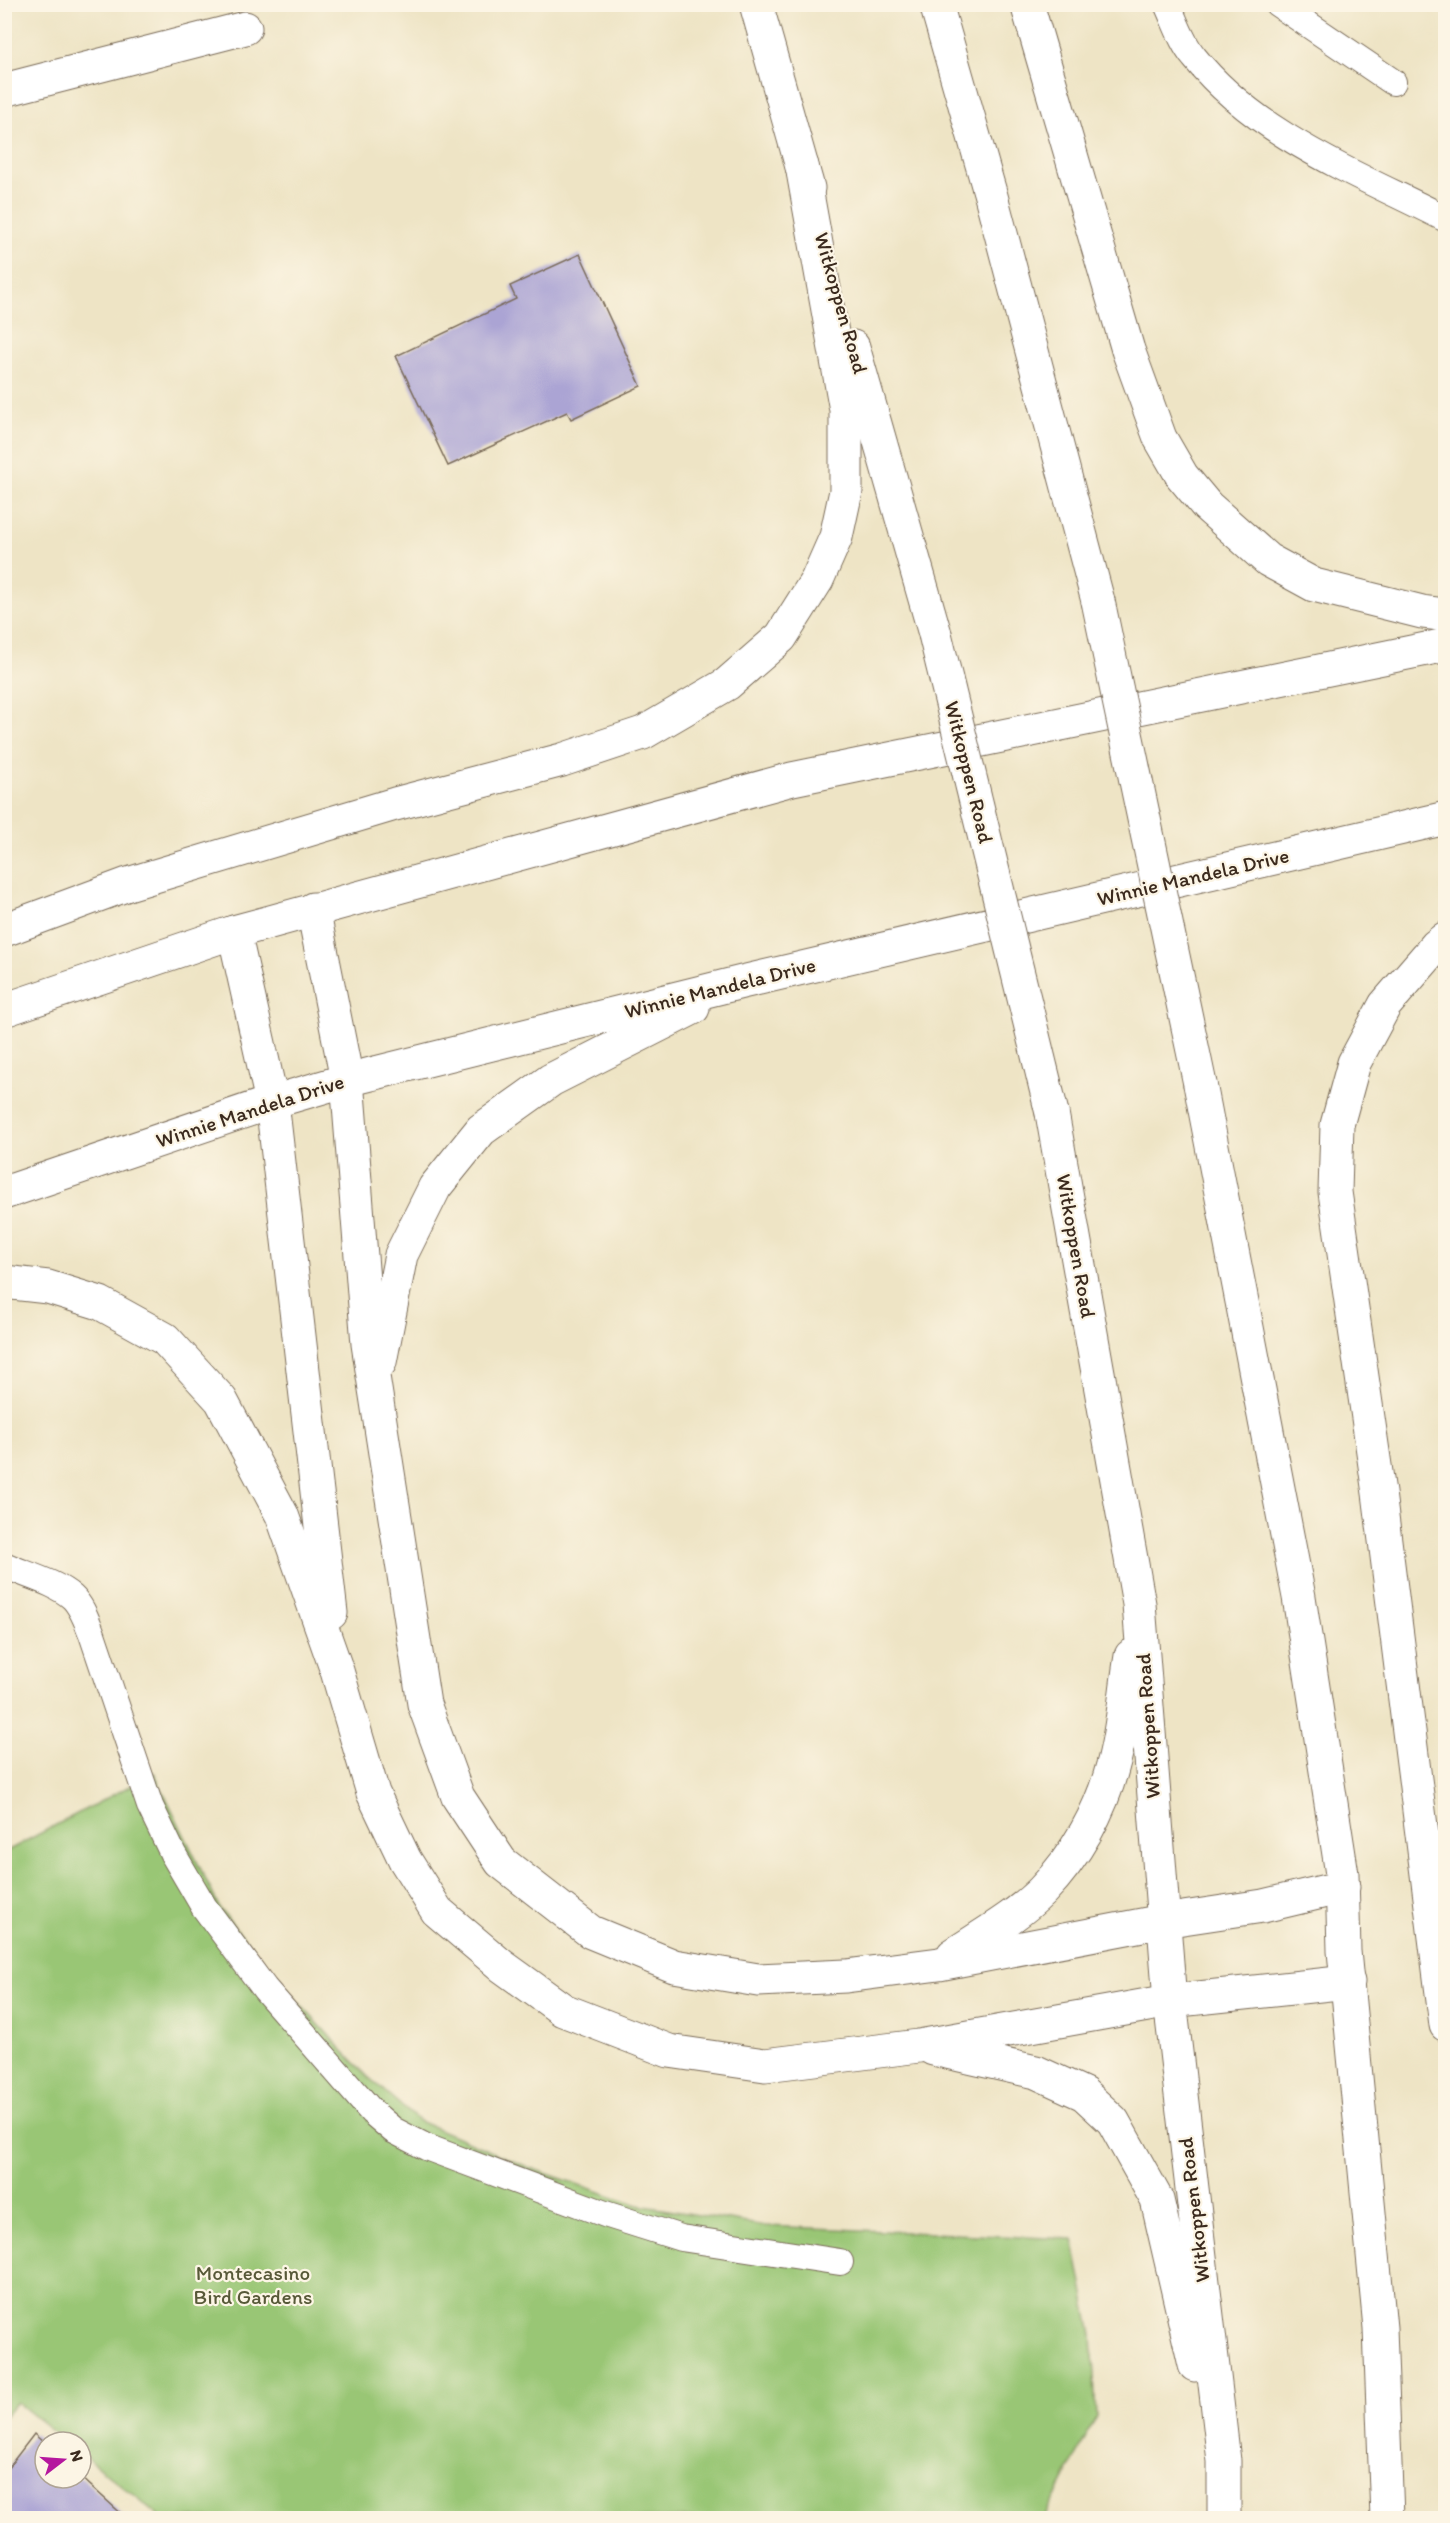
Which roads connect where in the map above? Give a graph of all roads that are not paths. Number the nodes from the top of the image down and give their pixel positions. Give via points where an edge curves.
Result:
1 (756, 4) edge
2 (936, 4) edge
3 (1027, 4) edge
4 (1167, 4) edge
5 (1278, 4) edge
6 (245, 28) dead end
7 (1393, 82) dead end
8 (4, 90) edge
9 (802, 166) junction
10 (1446, 219) edge
11 (1446, 615) edge
12 (1446, 645) edge
13 (1446, 818) edge
14 (313, 909) junction
15 (4, 930) edge
16 (234, 932) junction
17 (1446, 938) edge
18 (742, 982) junction
19 (4, 1010) edge
20 (346, 1080) junction
21 (272, 1102) junction
22 (4, 1192) edge
23 (4, 1282) edge
24 (375, 1390) junction
25 (4, 1565) edge
26 (1139, 1604) junction
27 (338, 1671) junction
28 (1343, 1887) junction
29 (1163, 1921) junction
30 (939, 1964) junction
31 (1348, 1982) junction
32 (1170, 2001) junction
33 (1446, 2025) edge
34 (919, 2046) junction
35 (840, 2262) dead end
36 (1224, 2461) junction
37 (1224, 2518) edge
38 (1387, 2518) edge

1 - 9 main road, Witkoppen Road
2 - 28 main road, bridge via 1098,601 1200,1084 1299,1597
3 - 11 main road via 1128,350 1160,438 1182,476 1207,506 1268,560 1314,585
4 - 10 lane via 1193,56 1235,99 1287,138
5 - 7 lane
6 - 8 main road
9 - 15 main road via 846,410 846,491 836,537 822,569 781,637 727,684 643,733 562,760 395,804 128,884
9 - 26 main road, Witkoppen Road, bridge via 935,634 1052,1113
12 - 14 main road via 792,779
13 - 18 main road, Winnie Mandela Drive
14 - 16 main road
14 - 20 main road
16 - 19 main road
16 - 21 main road
17 - 33 main road via 1384,1005 1354,1063 1337,1125 1335,1192 1379,1493
18 - 20 main road, Winnie Mandela Drive
18 - 24 main road via 551,1080 481,1130 435,1187 401,1255
20 - 21 main road, Winnie Mandela Drive
20 - 24 main road
21 - 22 main road, Winnie Mandela Drive
21 - 27 main road
23 - 27 main road via 48,1287 100,1303 165,1339 221,1400 282,1515
24 - 30 main road via 424,1704 458,1797 501,1862 591,1932 674,1966 758,1980 846,1976
25 - 35 lane via 57,1588 82,1611 150,1806 204,1907 266,1989 372,2112 393,2130 426,2147 681,2238
26 - 29 main road, Witkoppen Road
26 - 30 main road via 1113,1765 1097,1810 1072,1856 1041,1892
27 - 34 main road via 372,1793 405,1860 437,1911 502,1966 563,2010 669,2051 765,2065
28 - 29 main road via 1263,1906
28 - 31 main road
29 - 30 main road
29 - 32 main road, Witkoppen Road
31 - 32 main road
31 - 38 main road via 1380,2328
32 - 34 main road
32 - 36 main road, Witkoppen Road
34 - 36 main road via 1036,2072 1084,2094 1113,2121 1157,2200 1210,2428
36 - 37 main road, Witkoppen Road

